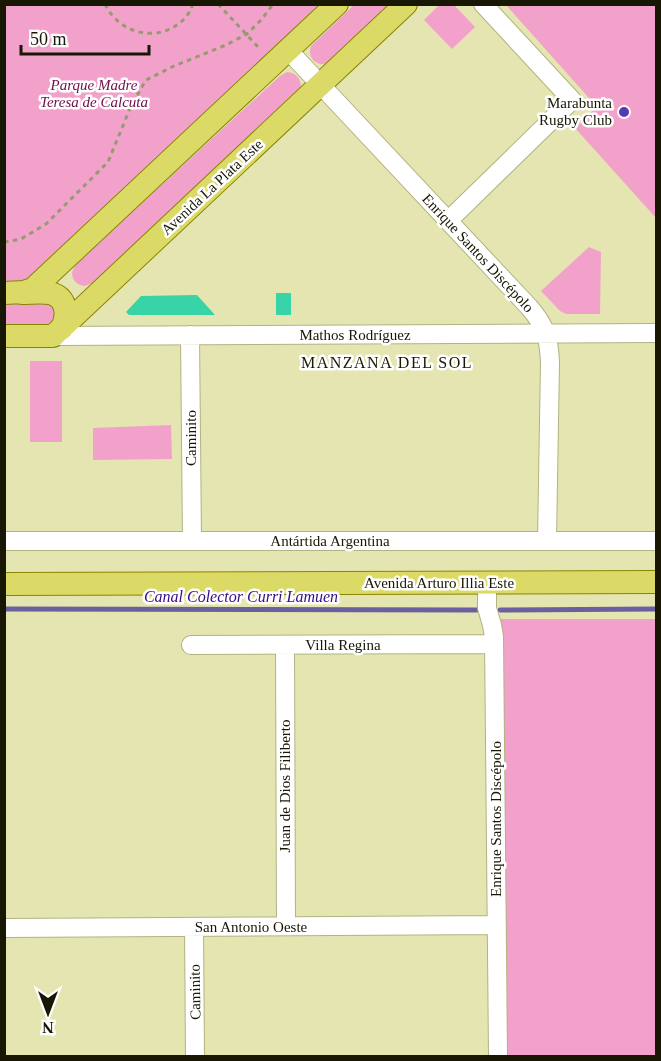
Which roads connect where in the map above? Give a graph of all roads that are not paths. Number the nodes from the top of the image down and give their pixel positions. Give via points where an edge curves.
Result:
1 (337, 4) edge
2 (406, 4) edge
3 (483, 4) edge
4 (288, 50) junction
5 (321, 84) junction
6 (449, 220) junction
7 (12, 293) edge
8 (57, 332) junction
9 (657, 333) edge
10 (547, 334) junction
11 (190, 335) junction
12 (4, 336) edge
13 (4, 541) edge
14 (192, 541) junction
15 (547, 541) junction
16 (657, 541) edge
17 (657, 582) edge
18 (487, 583) junction
19 (4, 584) edge
20 (494, 644) junction
21 (191, 645) dead end
22 (285, 645) junction
23 (497, 925) junction
24 (286, 926) junction
25 (194, 927) junction
26 (4, 928) edge
27 (195, 1056) edge
28 (498, 1056) edge

1 - 4 main road
2 - 5 main road, Avenida La Plata Este
3 - 6 street via 572,100
4 - 5 street, Enrique Santos Discépolo
4 - 7 main road via 37,285 29,291
5 - 6 street, Enrique Santos Discépolo
5 - 8 main road, Avenida La Plata Este
6 - 10 street, Enrique Santos Discépolo via 530,307
7 - 8 main road via 57,296 66,310 65,322
8 - 11 street, Mathos Rodríguez
8 - 12 main road
9 - 10 street, Mathos Rodríguez
10 - 11 street, Mathos Rodríguez
10 - 15 street, Enrique Santos Discépolo
11 - 14 street, Caminito
13 - 14 street, Antártida Argentina
14 - 15 street, Antártida Argentina
15 - 16 street, Antártida Argentina
17 - 18 main road, Avenida Arturo Illia Este
18 - 19 main road, Avenida Arturo Illia Este
18 - 20 street, Enrique Santos Discépolo
20 - 22 street, Villa Regina
20 - 23 street, Enrique Santos Discépolo
21 - 22 street, Villa Regina
22 - 24 street, Juan de Dios Filiberto
23 - 24 street, San Antonio Oeste
23 - 28 street, Enrique Santos Discépolo
24 - 25 street, San Antonio Oeste
25 - 26 street, San Antonio Oeste
25 - 27 street, Caminito

